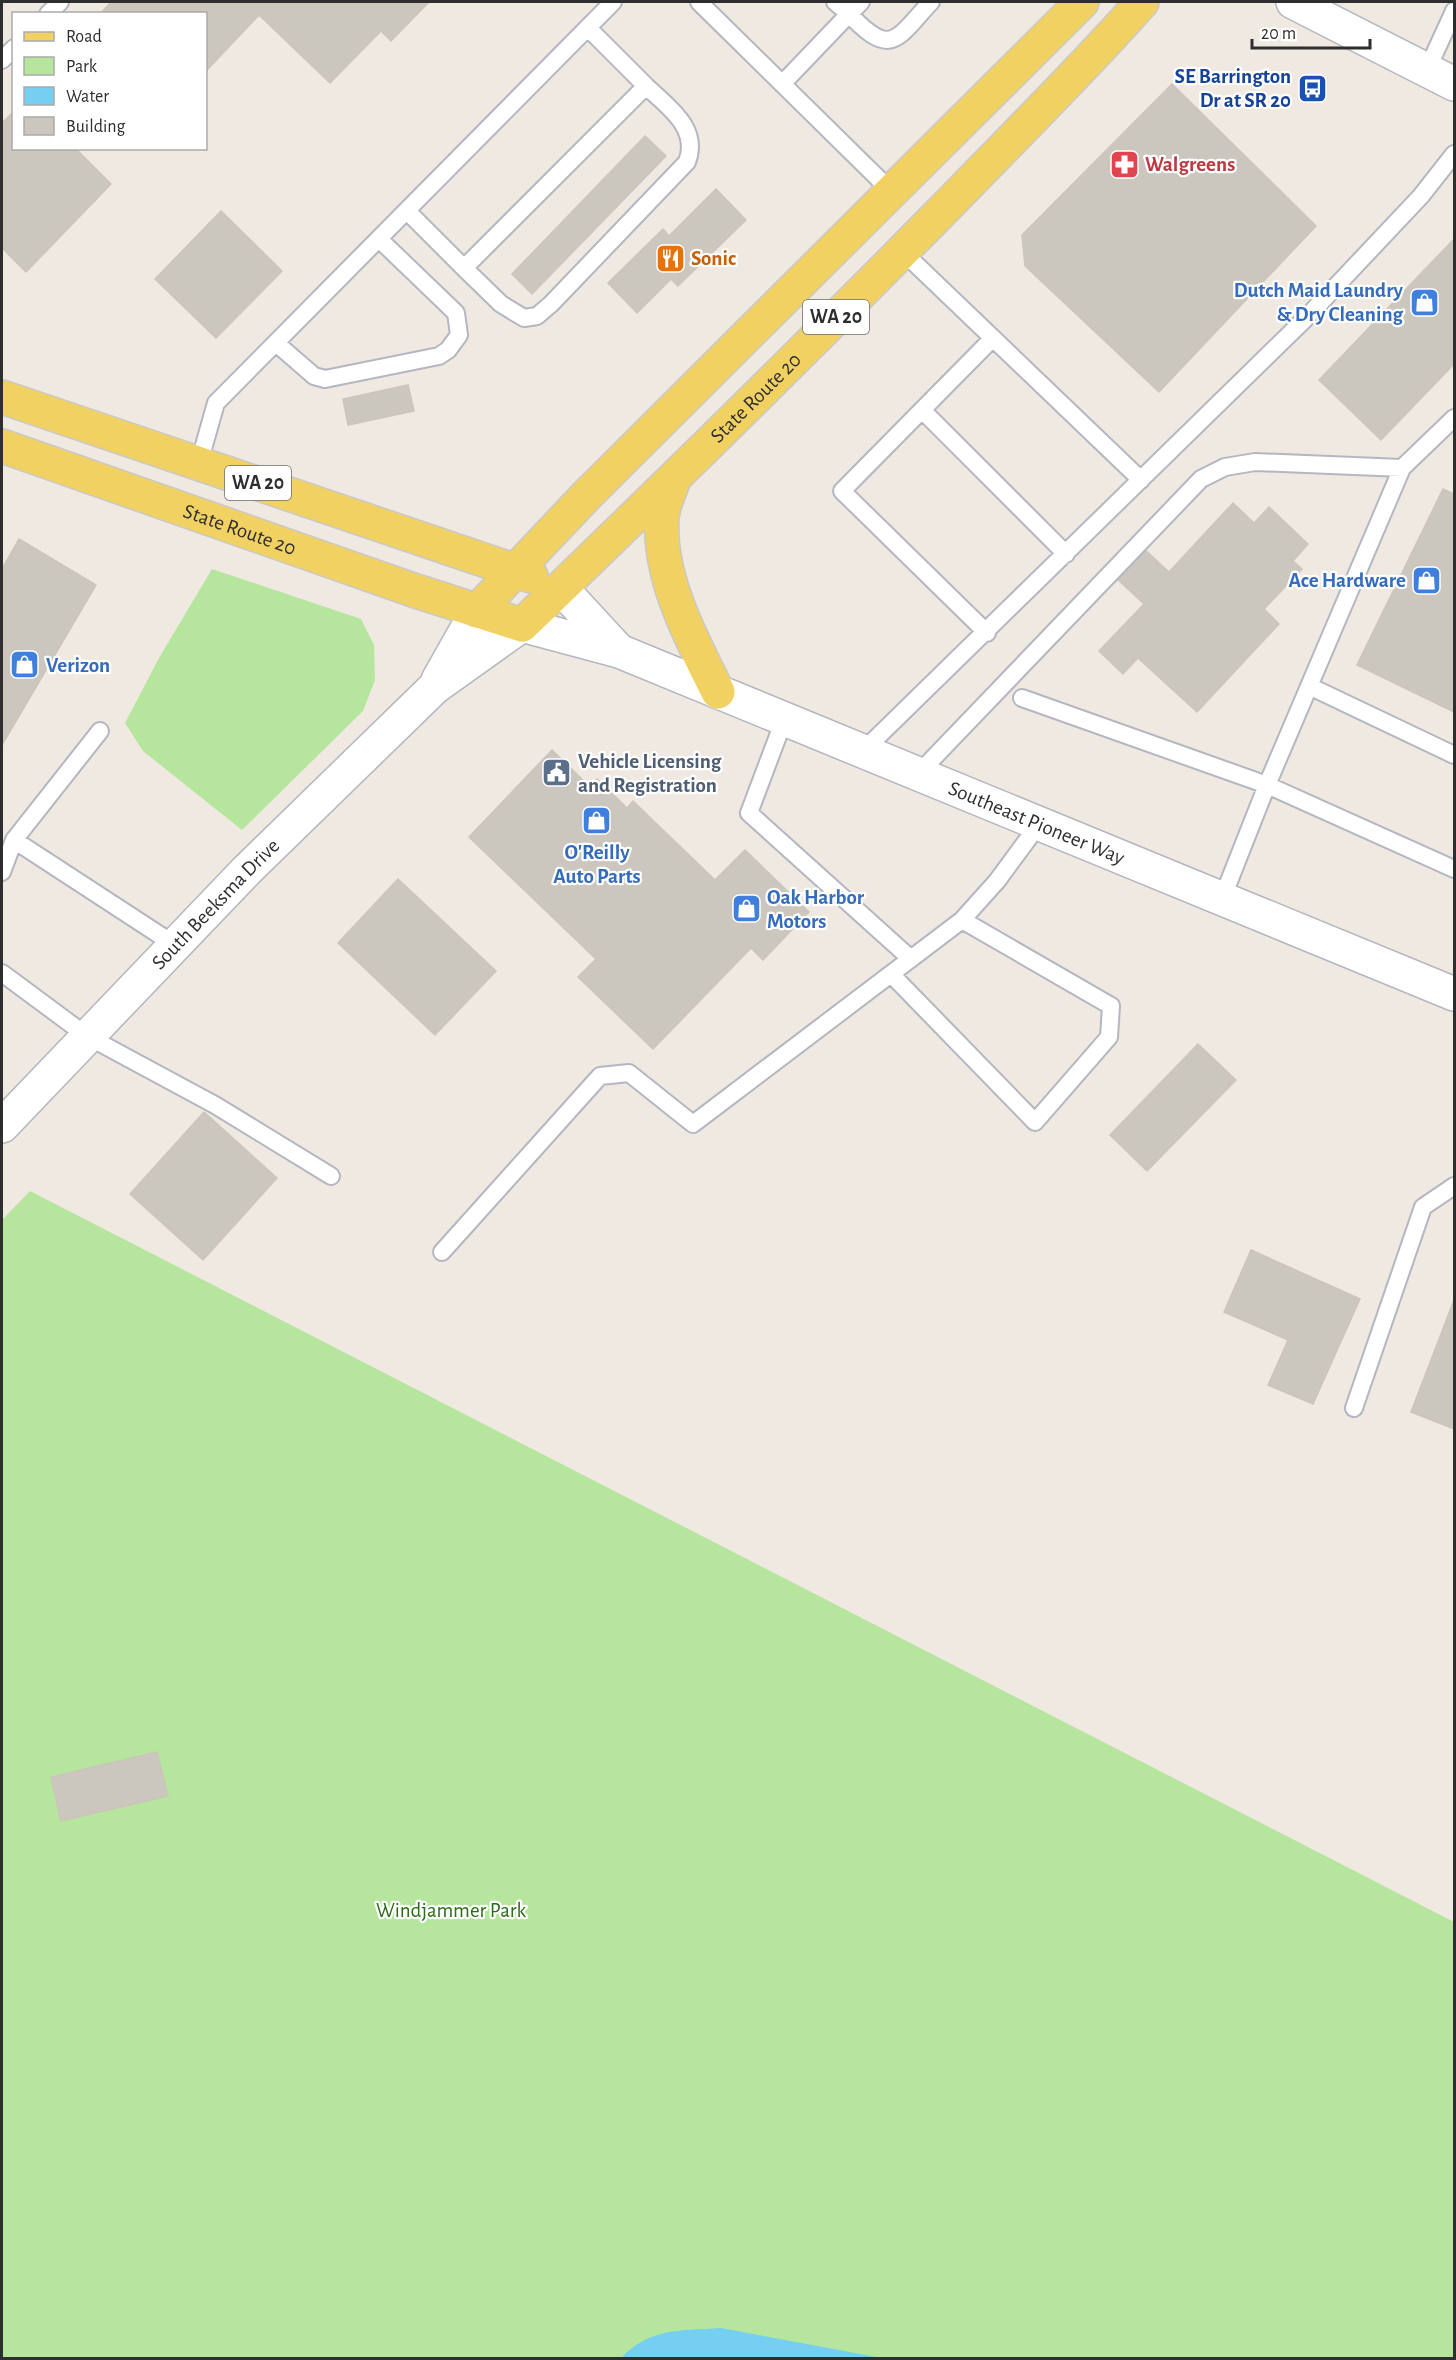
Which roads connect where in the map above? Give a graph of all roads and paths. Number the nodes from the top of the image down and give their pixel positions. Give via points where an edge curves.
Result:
1 (613, 2) edge
2 (699, 2) edge
3 (835, 2) edge
4 (861, 2) edge
5 (931, 2) edge
6 (1082, 2) edge
7 (1142, 2) edge
8 (1293, 2) edge
9 (1455, 11) edge
10 (849, 14) junction
11 (588, 28) junction
12 (1441, 77) edge
13 (782, 84) junction
14 (646, 86) junction
15 (1455, 154) edge
16 (891, 191) junction
17 (407, 210) junction
18 (379, 239) junction
19 (902, 251) junction
20 (464, 268) junction
21 (993, 338) junction
22 (276, 343) junction
23 (2, 397) edge
24 (922, 410) junction
25 (1455, 418) edge
26 (2, 446) edge
27 (199, 463) junction
28 (1402, 468) junction
29 (674, 479) junction
30 (1141, 480) junction
31 (1066, 554) junction
32 (514, 569) junction
33 (561, 588) junction
34 (477, 611) junction
35 (522, 625) junction
36 (987, 633) junction
37 (619, 651) junction
38 (1309, 686) junction
39 (435, 687) junction
40 (718, 692) junction
41 (1022, 698) dead end
42 (784, 720) junction
43 (100, 731) dead end
44 (862, 752) junction
45 (1455, 755) edge
46 (917, 775) junction
47 (1267, 785) junction
48 (1039, 824) junction
49 (14, 840) junction
50 (1455, 868) edge
51 (2, 872) edge
52 (1222, 899) junction
53 (962, 920) junction
54 (175, 945) junction
55 (911, 959) junction
56 (2, 973) edge
57 (891, 974) junction
58 (1455, 994) edge
59 (87, 1036) junction
60 (2, 1126) edge
61 (331, 1176) dead end
62 (1455, 1186) edge
63 (442, 1252) dead end
64 (1354, 1408) dead end

1 - 11 lane
2 - 13 lane
3 - 10 lane
4 - 10 lane
5 - 10 lane via 894,40 885,42
6 - 16 main road, WA 20
7 - 19 main road, State Route 20 / WA 20
8 - 12 main road
9 - 12 lane
10 - 13 lane
11 - 14 lane
11 - 17 lane
13 - 16 lane
14 - 20 lane
14 - 20 lane via 680,119 691,137 692,150 687,162 551,304 537,316 524,318 501,304
15 - 30 lane via 1421,196 1305,319
16 - 32 main road, WA 20
17 - 18 lane
17 - 20 lane
18 - 22 lane
18 - 22 lane via 456,313 459,334 448,350 439,356 325,379 314,376
19 - 21 lane
19 - 29 main road, State Route 20 / WA 20
21 - 24 lane
21 - 30 lane
22 - 27 lane via 216,403
23 - 27 main road, WA 20
24 - 31 lane
24 - 36 lane via 842,491
25 - 28 lane
26 - 34 main road, State Route 20 / WA 20
27 - 32 main road, WA 20
28 - 38 lane
28 - 46 lane via 1255,462 1225,467 1201,479
29 - 33 main road, State Route 20 / WA 20
29 - 40 main road via 662,516 670,579
30 - 31 lane
31 - 36 lane
32 - 33 main road, WA 20
32 - 34 main road, WA 20
33 - 35 main road, State Route 20 / WA 20
33 - 37 main road, Southeast Pioneer Way
34 - 35 main road, State Route 20 / WA 20
34 - 39 main road, South Beeksma Drive
35 - 37 main road, Southeast Pioneer Way
35 - 39 main road, South Beeksma Drive
36 - 44 lane
37 - 40 main road, Southeast Pioneer Way
38 - 45 lane
38 - 47 lane
39 - 54 main road, South Beeksma Drive
40 - 42 main road, Southeast Pioneer Way
41 - 47 lane
42 - 44 main road, Southeast Pioneer Way
42 - 55 lane via 749,813
43 - 49 lane
44 - 46 main road, Southeast Pioneer Way
46 - 48 main road, Southeast Pioneer Way
47 - 50 lane
47 - 52 lane
48 - 52 main road, Southeast Pioneer Way
48 - 53 lane
49 - 51 lane
49 - 54 lane
52 - 58 main road, Southeast Pioneer Way
53 - 55 lane
53 - 57 lane via 1111,1006 1109,1037 1035,1122
54 - 59 main road, South Beeksma Drive
55 - 57 lane
56 - 59 lane
57 - 63 lane via 693,1124 629,1073 600,1076
59 - 60 main road, South Beeksma Drive
59 - 61 lane via 215,1105
62 - 64 lane via 1423,1207

